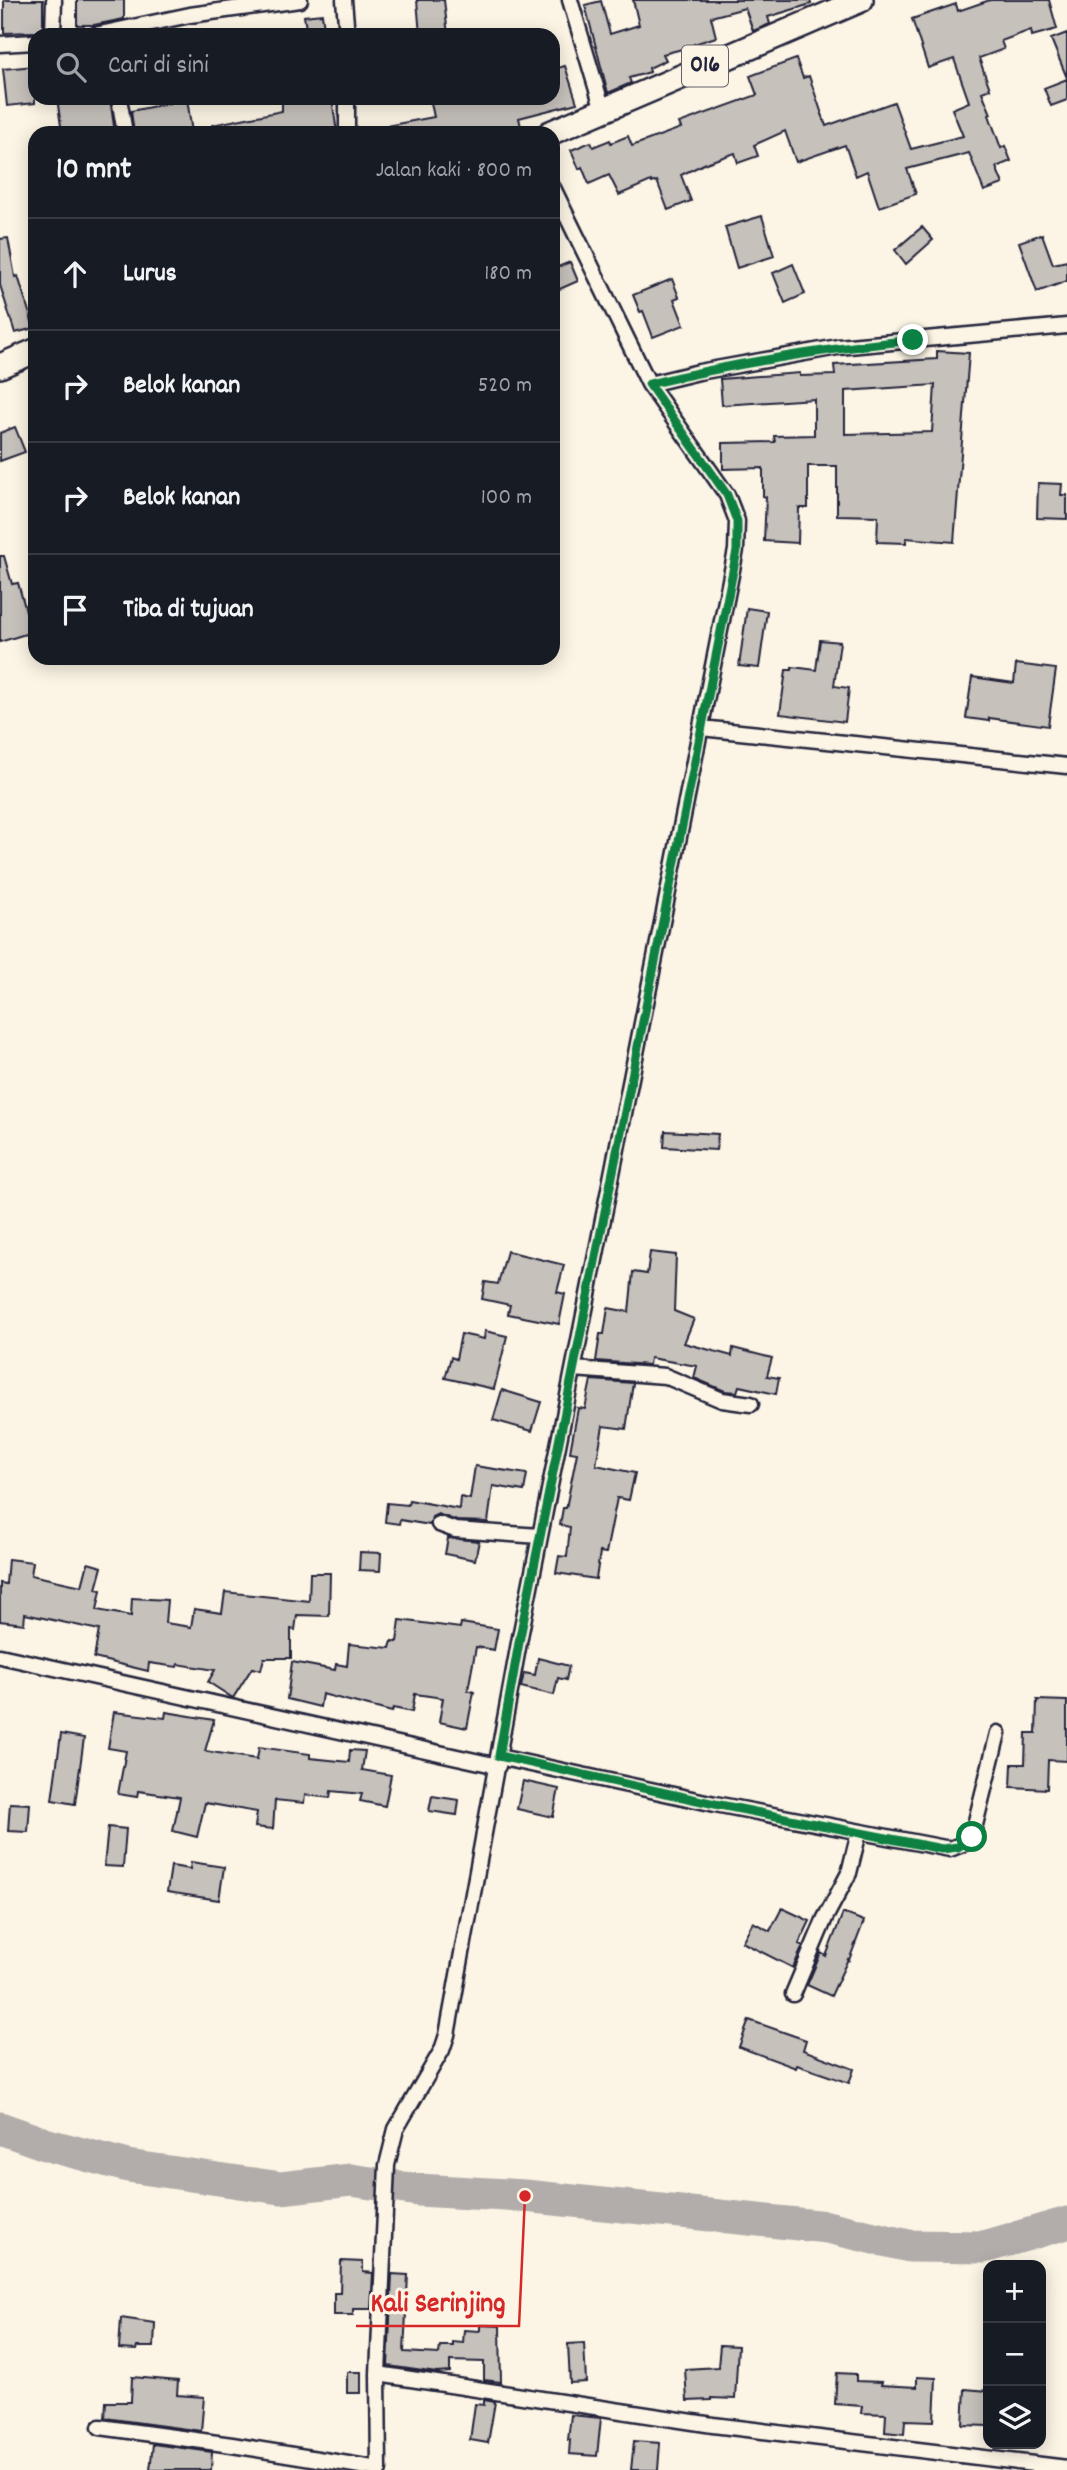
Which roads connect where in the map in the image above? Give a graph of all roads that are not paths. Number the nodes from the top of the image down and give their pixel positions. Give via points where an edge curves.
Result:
1 (54, 0) edge
2 (300, 0) edge
3 (344, 0) edge
4 (570, 0) edge
5 (861, 0) edge
6 (53, 28) edge
7 (130, 28) edge
8 (346, 28) edge
9 (28, 42) edge
10 (0, 44) edge
11 (120, 105) edge
12 (347, 105) edge
13 (603, 110) junction
14 (124, 126) edge
15 (347, 126) edge
16 (560, 129) edge
17 (560, 202) edge
18 (1067, 326) edge
19 (28, 355) edge
20 (0, 366) edge
21 (649, 384) junction
22 (701, 727) junction
23 (1067, 766) edge
24 (574, 1369) junction
25 (751, 1404) dead end
26 (439, 1524) dead end
27 (540, 1536) junction
28 (0, 1656) edge
29 (998, 1732) dead end
30 (498, 1761) junction
31 (859, 1832) junction
32 (793, 1994) dead end
33 (378, 2374) junction
34 (100, 2427) dead end
35 (1067, 2468) edge
36 (379, 2469) edge

1 - 6 street
2 - 7 street
3 - 8 street
4 - 13 street
5 - 13 main road, 016
9 - 10 street
11 - 14 street
12 - 15 street
13 - 16 main road, 016
17 - 21 street
18 - 21 street via 838,347
19 - 20 main road
21 - 22 street via 727,495 737,521 737,551
22 - 23 street
22 - 24 street
24 - 25 street via 665,1376 722,1400
24 - 27 street
26 - 27 street via 455,1530
27 - 30 street
28 - 30 street
29 - 31 street via 972,1837 965,1843 942,1849
30 - 31 street
30 - 33 street via 447,2035 396,2129 387,2165
31 - 32 street via 849,1873
33 - 35 street via 713,2425
33 - 36 street
34 - 36 street

